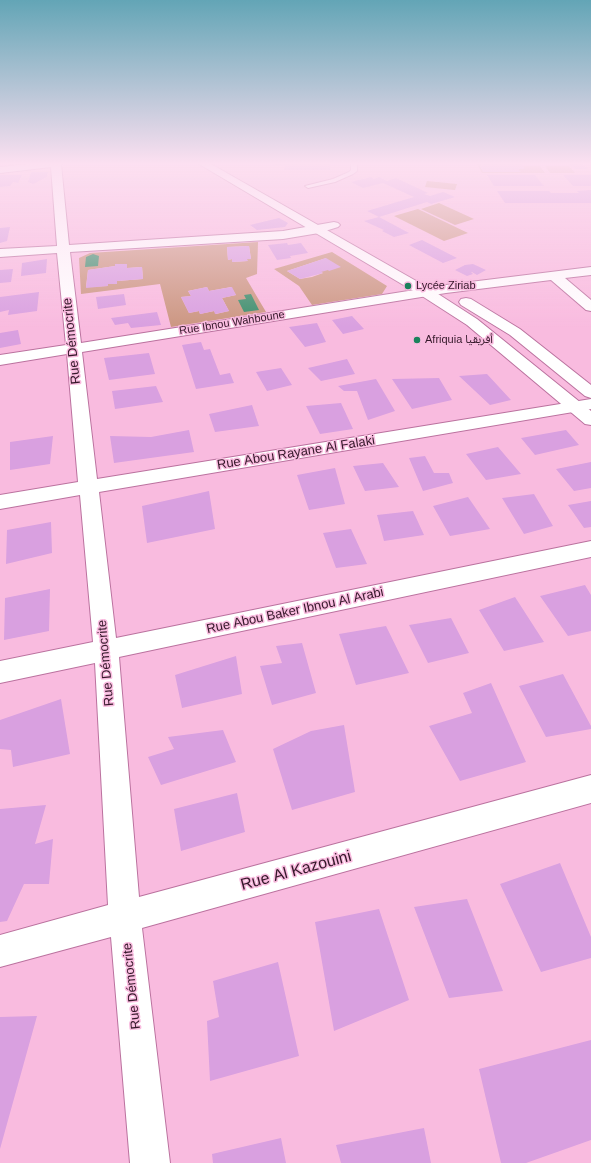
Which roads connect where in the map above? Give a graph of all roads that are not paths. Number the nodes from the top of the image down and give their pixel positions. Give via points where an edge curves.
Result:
1 (60, 218) edge
2 (311, 218) edge
3 (320, 223) junction
4 (347, 232) dead end
5 (62, 249) junction
6 (0, 253) edge
7 (591, 271) edge
8 (554, 276) junction
9 (430, 287) junction
10 (446, 290) junction
11 (591, 307) edge
12 (73, 348) junction
13 (0, 360) edge
14 (591, 392) edge
15 (583, 405) edge
16 (591, 420) edge
17 (88, 487) junction
18 (0, 502) edge
19 (591, 549) edge
20 (106, 650) junction
21 (0, 672) edge
22 (591, 790) edge
23 (125, 917) junction
24 (0, 952) edge
25 (150, 1163) edge

1 - 5 street, Rue Démocrite
2 - 3 street
3 - 4 street via 334,225
3 - 5 street via 272,235
3 - 9 street
5 - 6 street
5 - 12 street, Rue Démocrite
7 - 8 street, Rue Ibnou Wahboune
8 - 10 street, Rue Ibnou Wahboune
8 - 11 street
9 - 10 street, Rue Ibnou Wahboune
9 - 12 street, Rue Ibnou Wahboune
9 - 15 street via 472,322
10 - 14 street via 515,332
12 - 13 street, Rue Ibnou Wahboune
12 - 17 street, Rue Démocrite
15 - 16 street
15 - 17 street, Rue Abou Rayane Al Falaki
17 - 18 street, Rue Abou Rayane Al Falaki
17 - 20 street, Rue Démocrite
19 - 20 street, Rue Abou Baker Ibnou Al Arabi
20 - 21 street, Rue Abou Baker Ibnou Al Arabi
20 - 23 street, Rue Démocrite
22 - 23 street, Rue Al Kazouini
23 - 24 street, Rue Al Kazouini
23 - 25 street, Rue Démocrite

